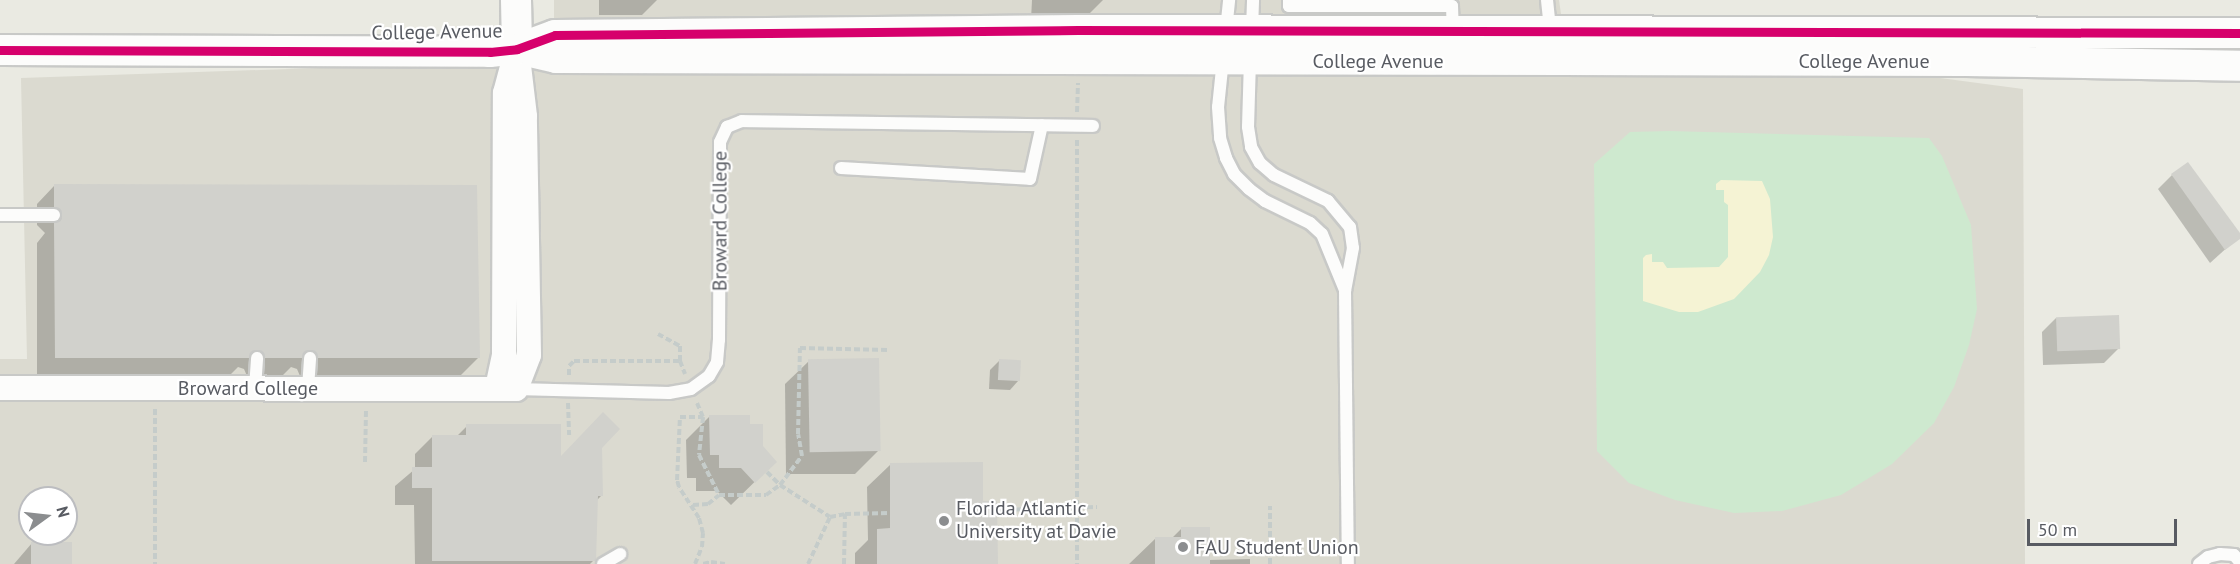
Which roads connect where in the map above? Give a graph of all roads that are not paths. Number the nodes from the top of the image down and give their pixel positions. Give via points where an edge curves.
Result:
1 (516, 0) edge
2 (1229, 0) edge
3 (1253, 0) edge
4 (1289, 0) edge
5 (1547, 0) edge
6 (1453, 31) junction
7 (2240, 33) edge
8 (1561, 41) junction
9 (1238, 46) junction
10 (517, 49) junction
11 (0, 50) edge
12 (1605, 62) junction
13 (2240, 66) edge
14 (1042, 125) junction
15 (1093, 126) dead end
16 (841, 168) dead end
17 (0, 215) edge
18 (54, 215) dead end
19 (1345, 291) junction
20 (256, 358) dead end
21 (310, 358) dead end
22 (0, 388) edge
23 (255, 388) junction
24 (308, 388) junction
25 (506, 389) junction
26 (620, 554) dead end
27 (2240, 562) edge
28 (603, 564) edge
29 (1348, 564) edge
30 (2199, 564) edge

1 - 10 street
2 - 9 lane
3 - 9 lane
4 - 6 lane via 1289,6 1452,6
5 - 8 lane
6 - 8 street, College Avenue
6 - 9 street, College Avenue
7 - 8 street, College Avenue
8 - 12 lane
9 - 10 street, College Avenue via 556,58
9 - 12 street, College Avenue
9 - 19 lane via 1251,147 1260,163 1274,175 1328,201 1350,227 1353,248
9 - 19 lane via 1218,107 1226,158 1234,174 1249,189 1310,223 1322,234
10 - 11 street, College Avenue
10 - 25 street via 505,93
12 - 13 street, College Avenue via 1966,61
14 - 15 lane, Broward College
14 - 16 lane via 1030,179
14 - 25 lane, Broward College via 742,121 727,127 720,142 717,362 709,376 691,388 640,394
17 - 18 lane
19 - 29 lane
20 - 23 lane
21 - 24 lane
22 - 23 street, Broward College
23 - 24 street, Broward College
24 - 25 street, Broward College
26 - 28 lane
27 - 30 lane via 2234,555 2220,554

